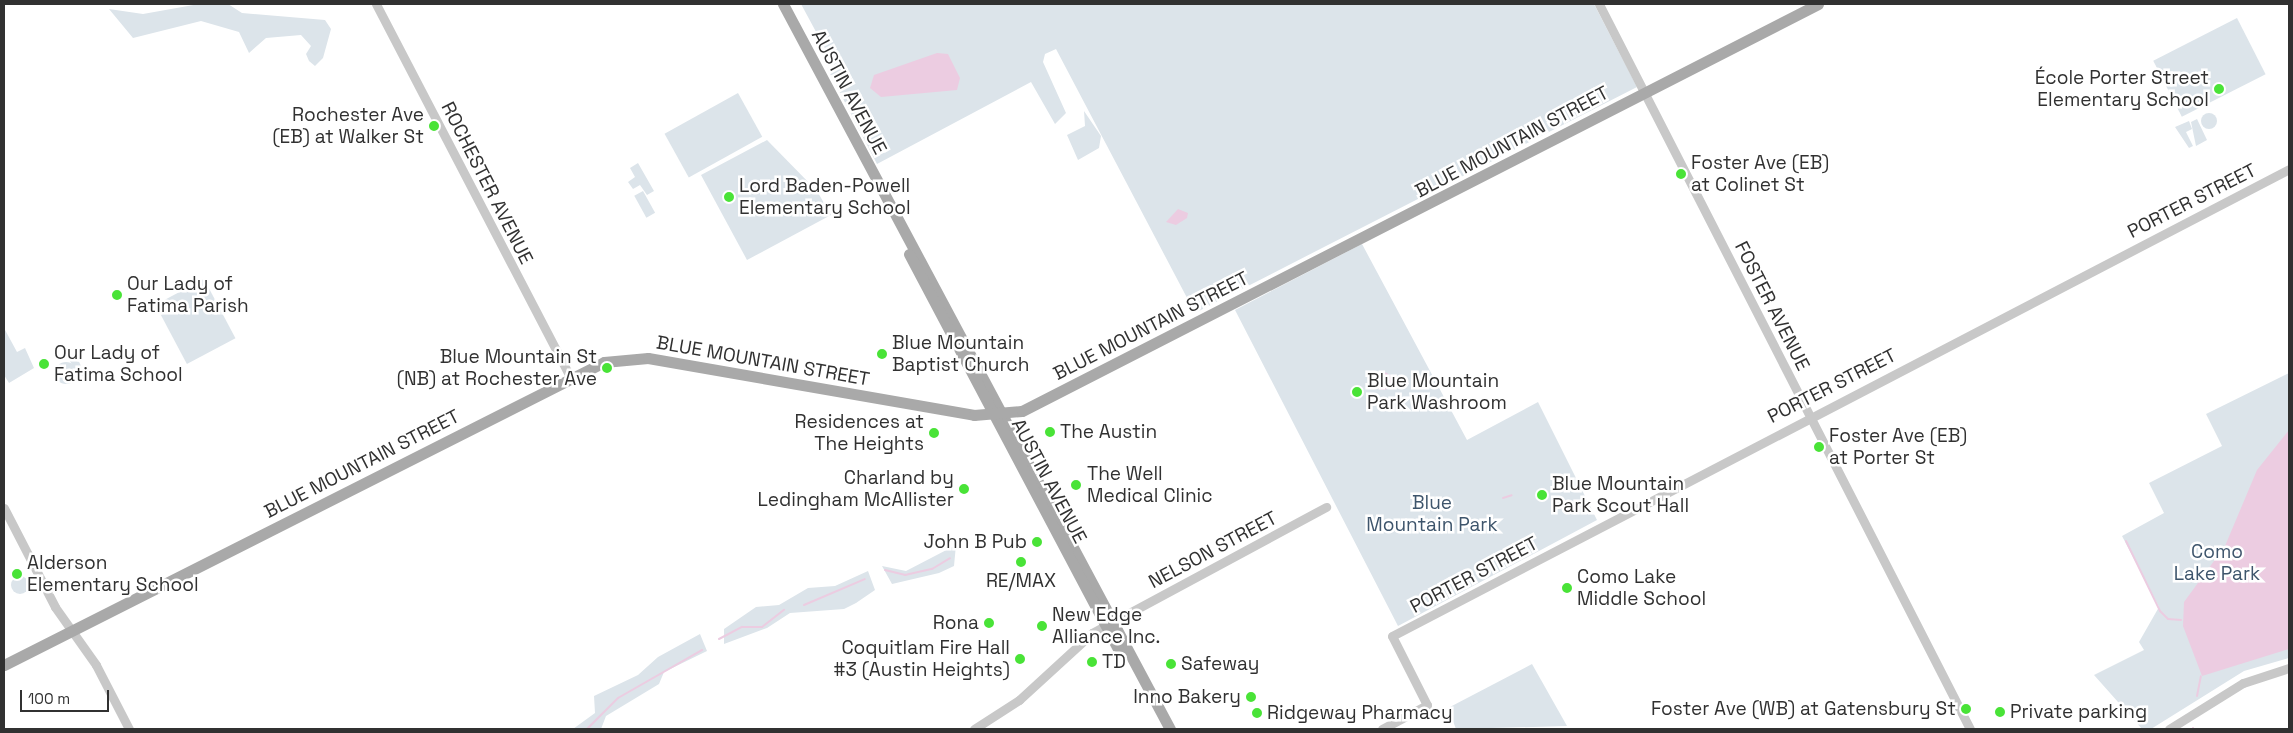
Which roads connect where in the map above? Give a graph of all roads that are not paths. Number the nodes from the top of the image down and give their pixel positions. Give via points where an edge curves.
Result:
1 (376, 4) edge
2 (783, 4) edge
3 (1599, 4) edge
4 (1818, 4) edge
5 (1644, 92) junction
6 (2289, 169) edge
7 (570, 376) junction
8 (999, 416) junction
9 (1809, 416) junction
10 (4, 508) edge
11 (1326, 508) dead end
12 (1109, 624) junction
13 (72, 631) junction
14 (4, 665) edge
15 (2289, 668) edge
16 (130, 729) edge
17 (974, 729) edge
18 (1162, 729) edge
19 (1170, 729) edge
20 (1382, 729) edge
21 (1970, 729) edge
22 (2169, 729) edge

1 - 7 street, ROCHESTER AVENUE
2 - 8 main road, AUSTIN AVENUE via 912,249 909,254 922,279
3 - 5 street, FOSTER AVENUE
4 - 5 main road, BLUE MOUNTAIN STREET
5 - 8 main road, BLUE MOUNTAIN STREET via 1048,398
5 - 9 street, FOSTER AVENUE
6 - 9 street, PORTER STREET
7 - 8 main road, BLUE MOUNTAIN STREET via 604,362 648,358
7 - 13 main road, BLUE MOUNTAIN STREET
8 - 12 main road, AUSTIN AVENUE
9 - 20 street, PORTER STREET via 1392,636 1427,705
9 - 21 street, FOSTER AVENUE
10 - 13 street
11 - 12 street, NELSON STREET
12 - 17 street, NELSON STREET via 1084,638 1019,700
12 - 18 main road, AUSTIN AVENUE
12 - 19 main road, AUSTIN AVENUE
13 - 14 main road, BLUE MOUNTAIN STREET
13 - 16 street via 96,665
15 - 22 street via 2243,683

